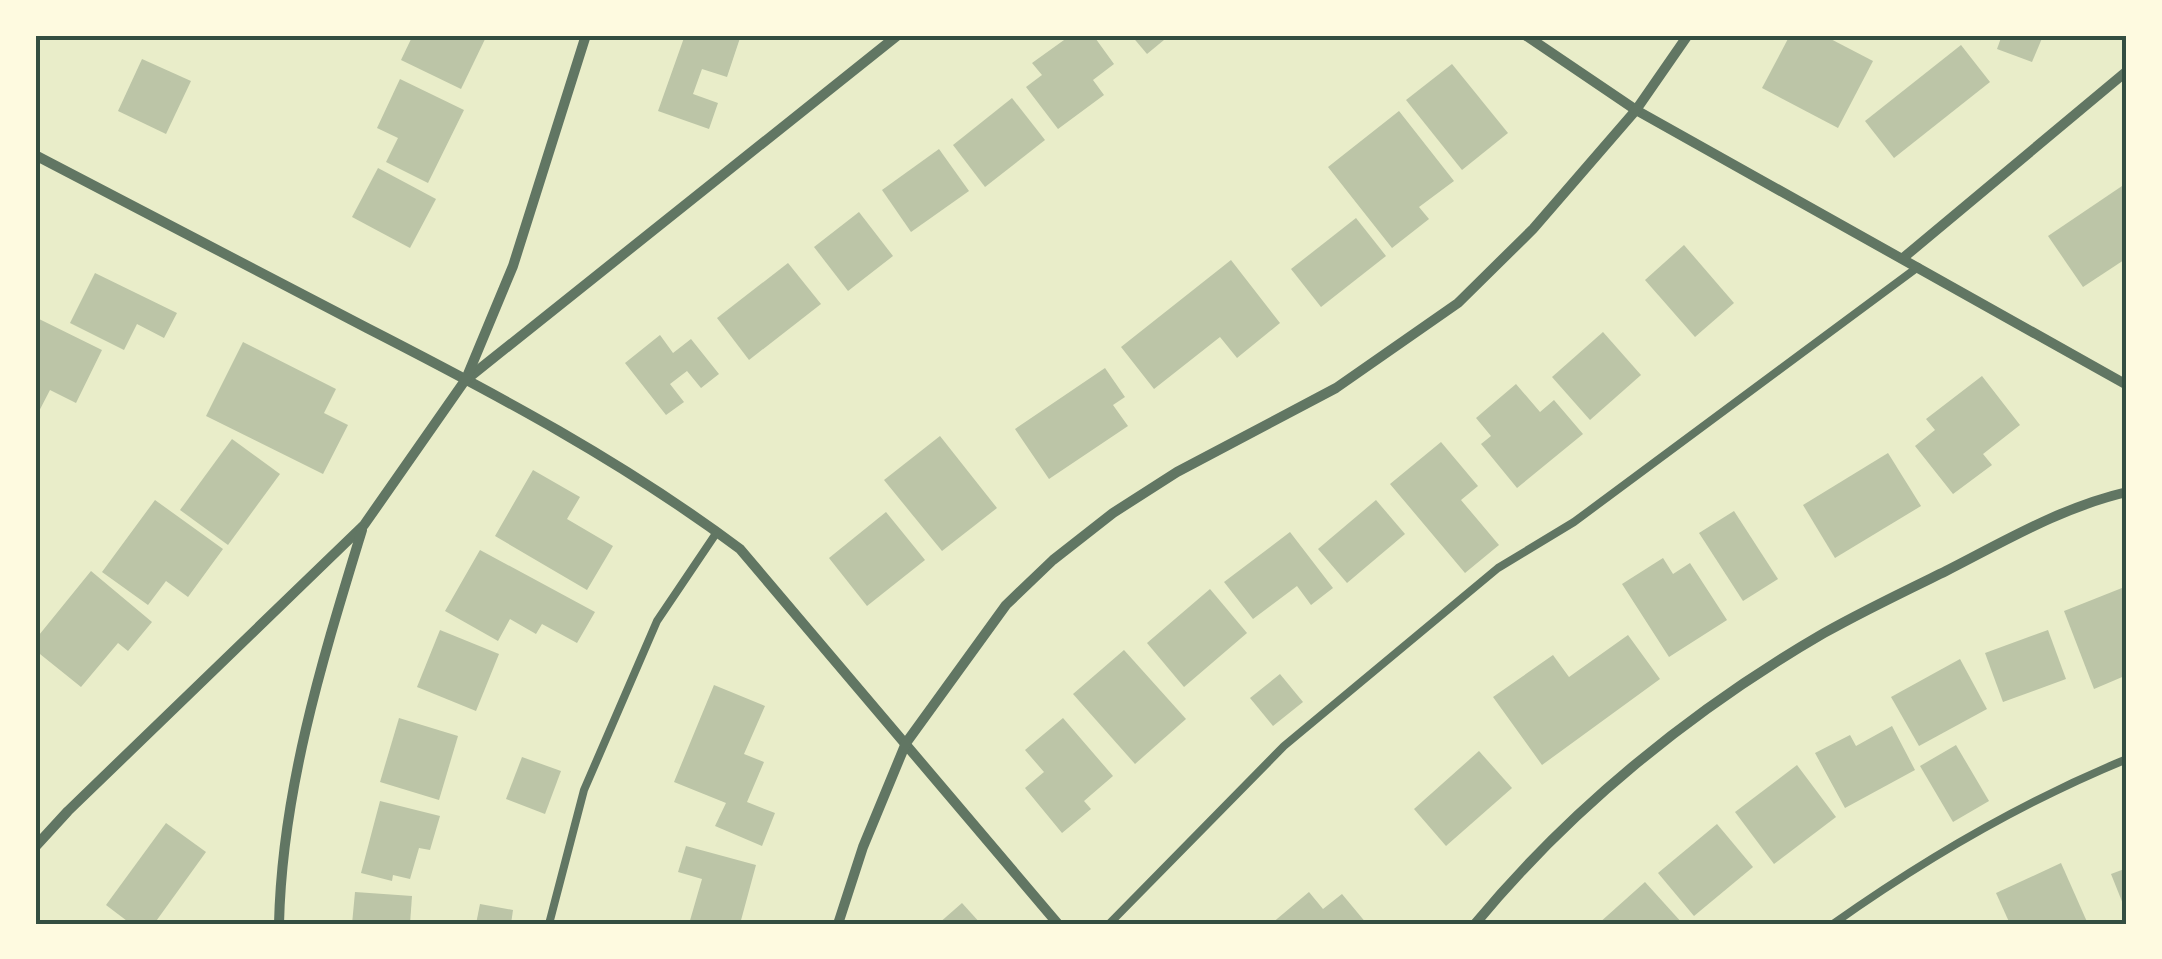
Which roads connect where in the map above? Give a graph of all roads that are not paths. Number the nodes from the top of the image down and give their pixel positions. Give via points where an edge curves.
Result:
1 (586, 35) edge
2 (898, 35) edge
3 (1526, 35) edge
4 (1688, 35) edge
5 (2127, 71) edge
6 (1636, 110) junction
7 (35, 155) edge
8 (1903, 258) junction
9 (1918, 267) junction
10 (466, 379) junction
11 (2127, 385) edge
12 (2127, 492) edge
13 (364, 525) junction
14 (717, 532) junction
15 (906, 743) junction
16 (2127, 759) edge
17 (35, 847) edge
18 (279, 924) edge
19 (549, 924) edge
20 (838, 924) edge
21 (1058, 924) edge
22 (1109, 924) edge
23 (1474, 924) edge
24 (1834, 924) edge

1 - 10 street via 513,266
2 - 10 street
3 - 6 street
4 - 6 street
5 - 8 street
6 - 8 street
6 - 15 street via 1458,302 1336,388 1177,472 1053,560 1006,605
7 - 10 street
8 - 9 street
9 - 11 street
9 - 22 lane via 1574,522 1498,568 1284,746
10 - 13 street
10 - 14 street
12 - 23 street via 2058,513 1823,634 1697,716 1517,872
13 - 17 street
13 - 18 street via 307,721
14 - 15 street via 740,550
14 - 19 lane via 656,621 584,790
15 - 20 street
15 - 21 street
16 - 24 lane via 1966,836

